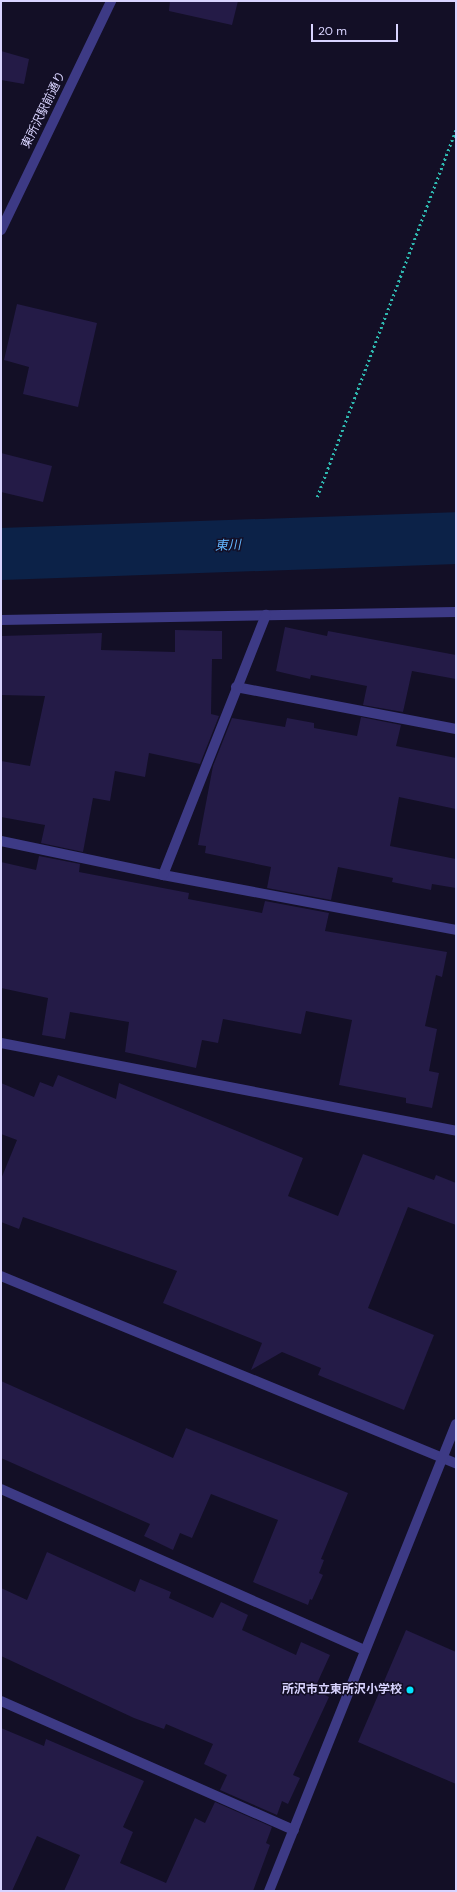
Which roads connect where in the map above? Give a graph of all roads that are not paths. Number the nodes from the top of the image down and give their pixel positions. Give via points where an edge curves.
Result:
1 (111, 1) edge
2 (1, 230) edge
3 (456, 612) edge
4 (266, 615) junction
5 (1, 620) edge
6 (236, 687) junction
7 (456, 729) edge
8 (1, 841) edge
9 (163, 875) junction
10 (456, 930) edge
11 (1, 1043) edge
12 (456, 1131) edge
13 (1, 1276) edge
14 (456, 1424) edge
15 (442, 1458) junction
16 (456, 1464) edge
17 (1, 1489) edge
18 (364, 1650) junction
19 (1, 1701) edge
20 (294, 1830) junction
21 (269, 1891) edge

1 - 2 street, 東所沢駅前通り
3 - 4 street
4 - 5 street
4 - 6 street
6 - 7 street
6 - 9 street
8 - 9 street
9 - 10 street
11 - 12 street
13 - 15 street
14 - 15 street
15 - 16 street
15 - 18 street
17 - 18 street
18 - 20 street
19 - 20 street
20 - 21 street

